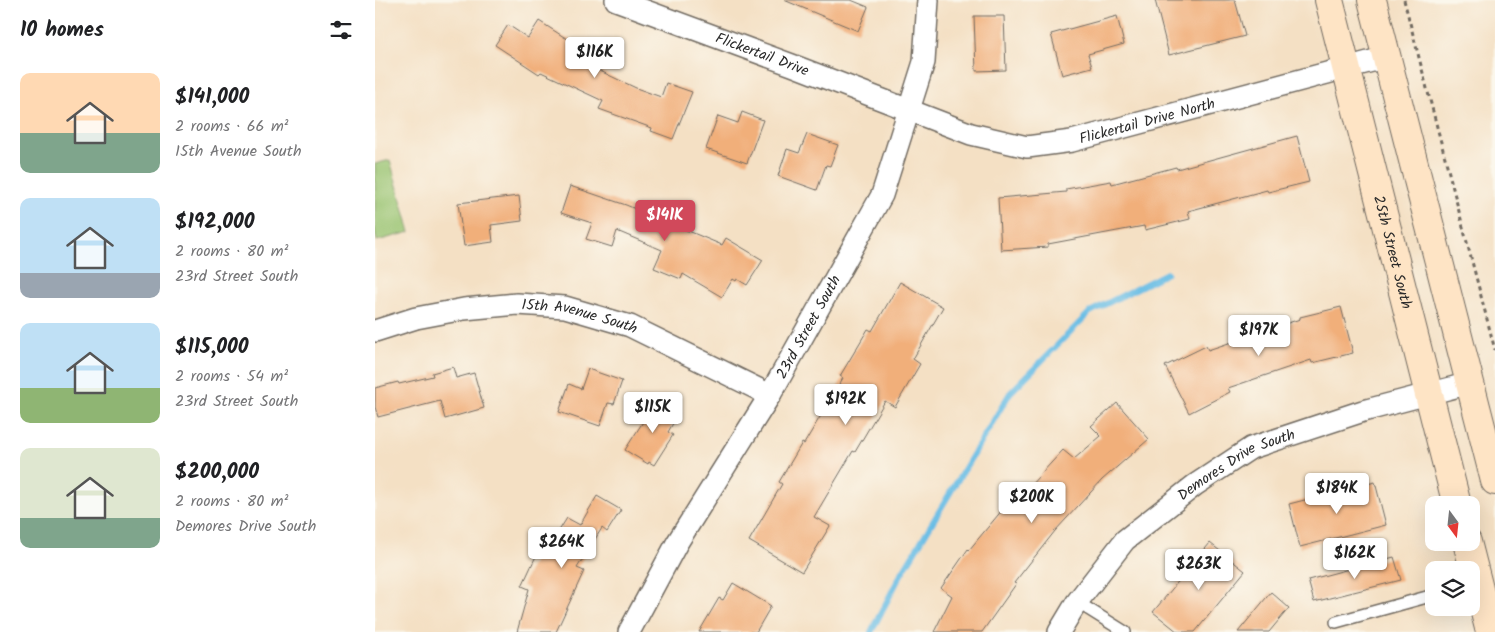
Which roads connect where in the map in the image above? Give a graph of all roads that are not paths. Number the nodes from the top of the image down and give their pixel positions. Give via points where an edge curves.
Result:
1 (616, 0) edge
2 (928, 0) edge
3 (1329, 0) edge
4 (1372, 0) edge
5 (1387, 57) junction
6 (1346, 68) junction
7 (909, 110) junction
8 (375, 330) edge
9 (1470, 383) junction
10 (1429, 394) junction
11 (770, 395) junction
12 (1495, 481) edge
13 (1455, 496) edge
14 (1425, 597) edge
15 (1077, 602) junction
16 (1480, 602) edge
17 (1336, 622) dead end
18 (1495, 631) edge
19 (629, 632) edge
20 (1059, 632) edge
21 (1125, 632) edge
22 (1490, 632) edge

1 - 7 street, Flickertail Drive
2 - 7 street, 23rd Street South via 924,62
3 - 6 main road, 25th Street South
4 - 5 main road
5 - 6 street, Flickertail Drive North
5 - 9 main road
6 - 7 street, Flickertail Drive North via 1072,142 1027,147 971,134
6 - 10 main road, 25th Street South
7 - 11 street, 23rd Street South via 881,195
8 - 11 street, 15th Avenue South via 416,318 464,310 517,304 565,307 630,326
9 - 10 street, Demores Drive South
9 - 12 main road
10 - 13 main road, 25th Street South
10 - 15 street, Demores Drive South via 1363,411 1251,448 1195,485 1125,540
11 - 19 street, 23rd Street South via 677,544
14 - 17 lane
15 - 20 street, Demores Drive South
15 - 21 lane
16 - 22 main road
18 - 22 lane

